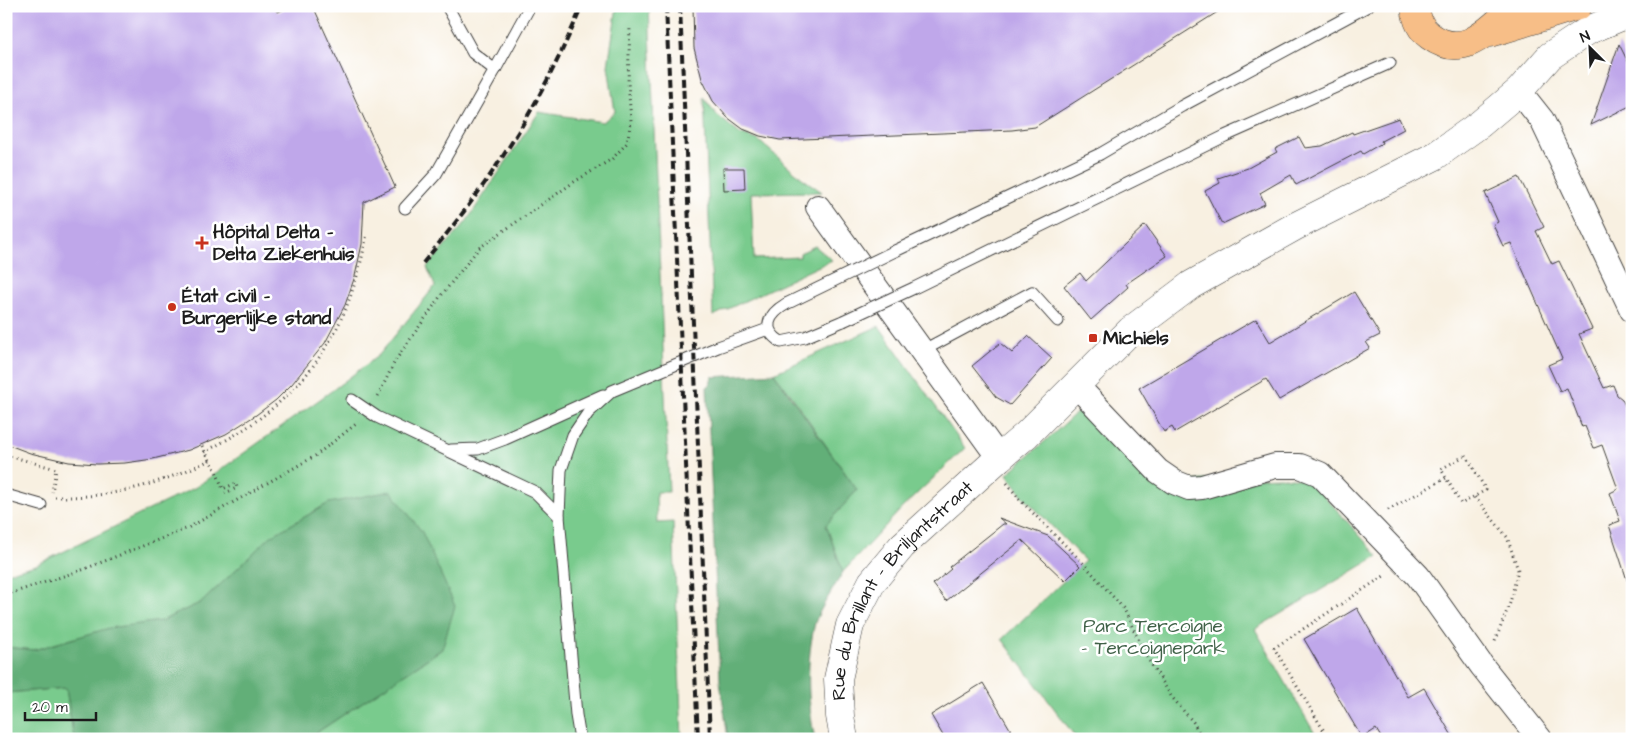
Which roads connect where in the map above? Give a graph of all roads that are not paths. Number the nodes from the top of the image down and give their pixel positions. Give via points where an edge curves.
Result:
1 (447, 6) edge
2 (530, 6) edge
3 (1368, 6) edge
4 (1415, 6) edge
5 (1516, 6) edge
6 (1578, 6) edge
7 (1632, 12) edge
8 (1484, 35) junction
9 (1390, 63) dead end
10 (496, 70) junction
11 (1519, 90) junction
12 (818, 206) dead end
13 (405, 208) dead end
14 (1632, 310) edge
15 (1058, 321) dead end
16 (768, 329) junction
17 (922, 351) junction
18 (1076, 385) junction
19 (612, 391) junction
20 (352, 400) dead end
21 (450, 450) junction
22 (999, 458) junction
23 (6, 495) edge
24 (41, 505) dead end
25 (559, 516) junction
26 (580, 739) edge
27 (844, 739) edge
28 (1540, 739) edge

1 - 10 lane via 474,52
2 - 10 lane
3 - 16 lane, bridge via 1100,154 786,304 776,310
4 - 8 highway via 1419,23 1434,39 1452,45 1465,44
5 - 8 highway
6 - 8 highway
7 - 11 street, Rue du Brillant - Briljantstraat via 1589,30 1550,56
9 - 16 lane, bridge via 1225,136 914,288 806,337 781,342 772,337
10 - 13 lane via 436,174
11 - 14 street via 1542,120
11 - 18 street, Rue du Brillant - Briljantstraat via 1480,124 1435,156 1294,227 1191,285 1131,330
12 - 17 street
15 - 17 lane via 1032,292
16 - 19 lane
17 - 22 street
18 - 22 street, Rue du Brillant - Briljantstraat
18 - 28 street via 1158,471 1189,488 1202,488 1275,466 1300,466 1320,474 1418,576 1482,666
19 - 21 lane via 487,446
19 - 25 lane via 588,412 573,435 562,470
20 - 21 lane via 377,417
21 - 25 lane via 535,492
22 - 27 street, Rue du Brillant - Briljantstraat via 902,546 872,582 850,625 838,680
23 - 24 lane
25 - 26 lane

